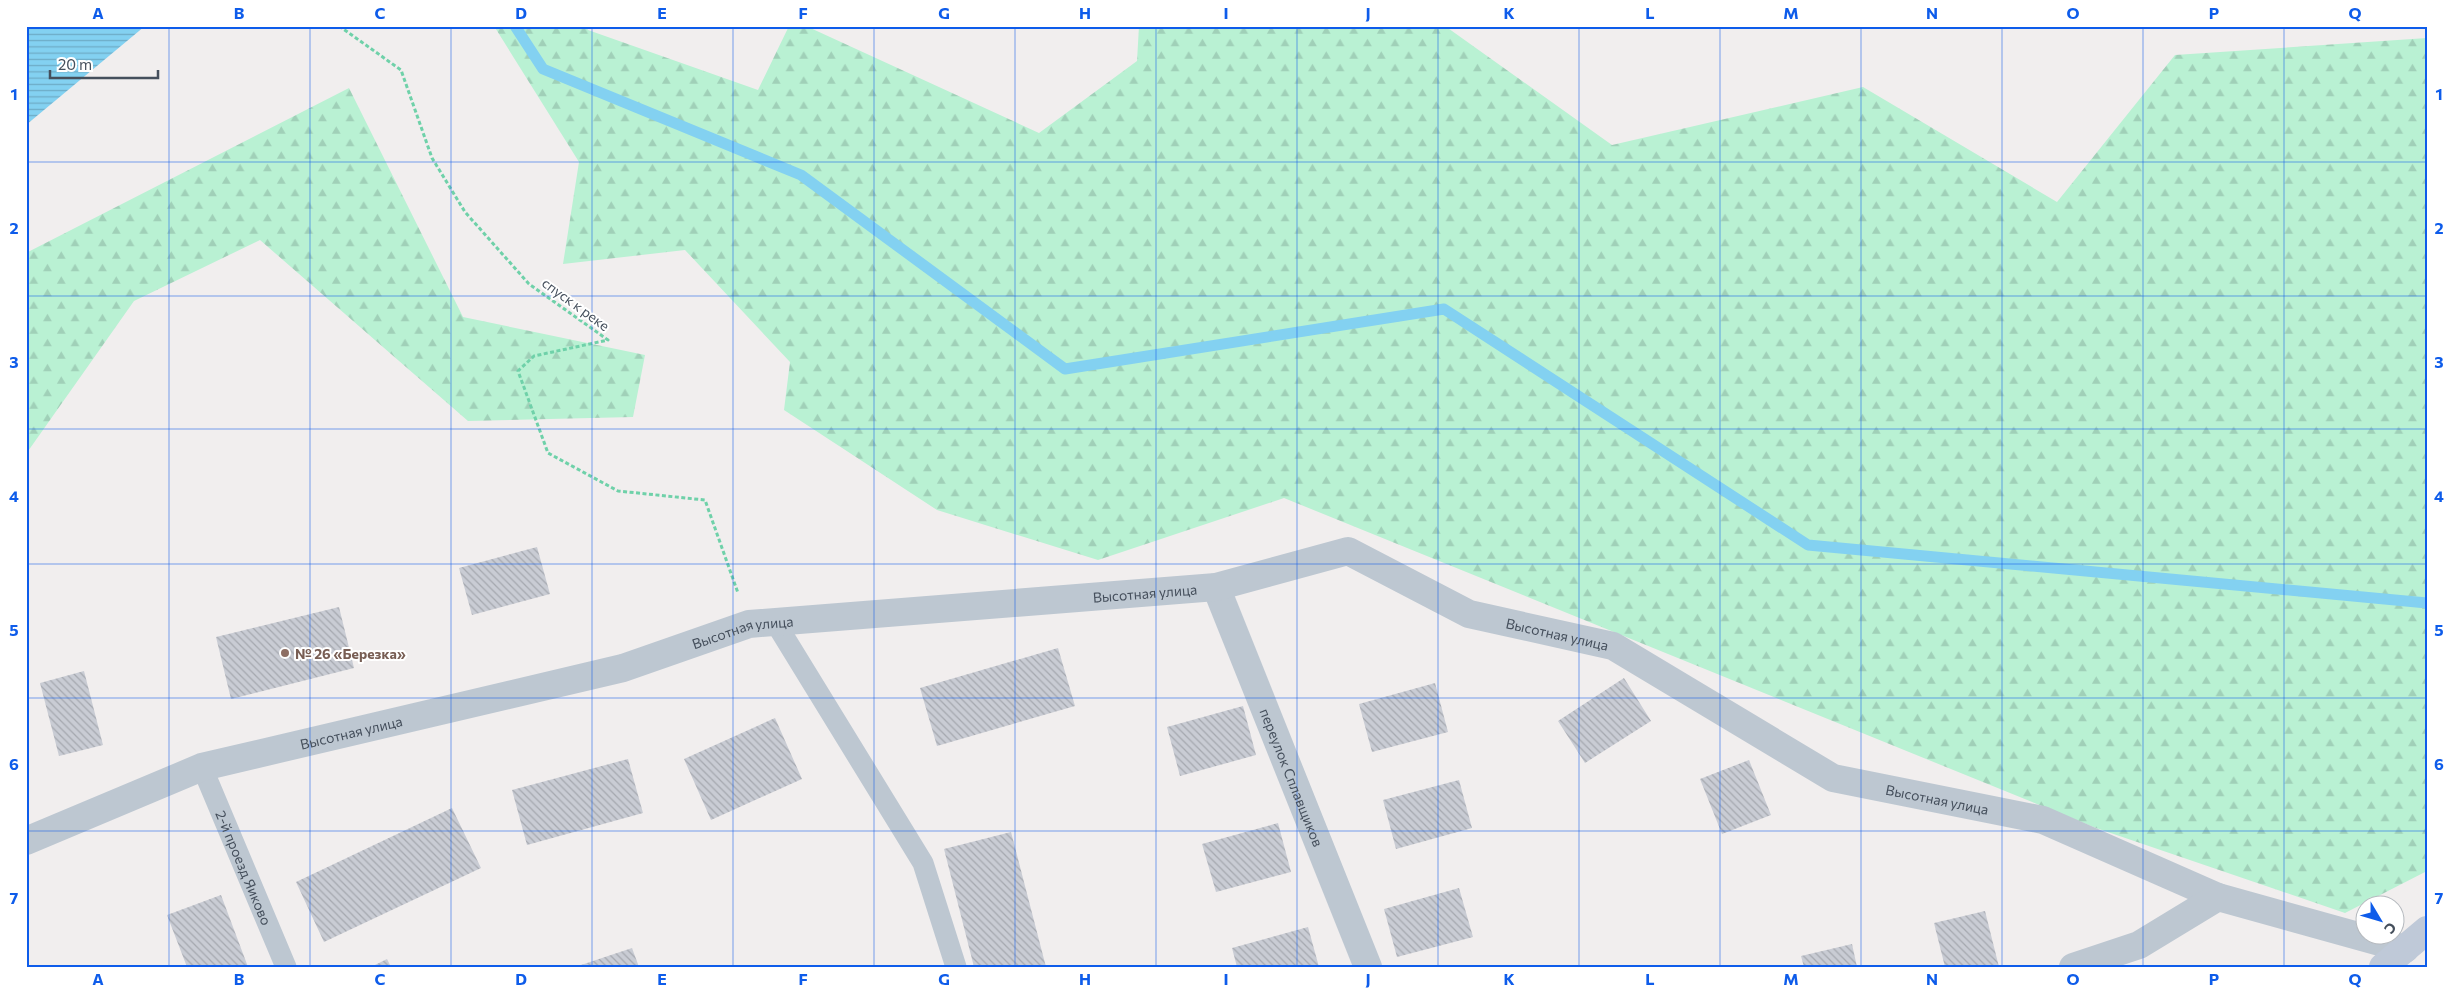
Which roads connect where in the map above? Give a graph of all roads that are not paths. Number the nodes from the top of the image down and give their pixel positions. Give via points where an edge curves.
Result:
1 (1216, 587) junction
2 (762, 623) junction
3 (202, 767) junction
4 (26, 841) edge
5 (2218, 897) junction
6 (2427, 930) edge
7 (2405, 949) junction
8 (286, 967) edge
9 (956, 967) edge
10 (1368, 967) edge
11 (2073, 967) edge
12 (2383, 967) edge

1 - 2 street, Высотная улица
1 - 5 street, Высотная улица via 1348,551 1468,614 1613,646 1832,778 2043,820
1 - 10 street, переулок Сплавщиков
2 - 3 street, Высотная улица via 622,668
2 - 9 lane via 923,863
3 - 4 street, Высотная улица
3 - 8 lane, 2-й проезд Яиково
5 - 7 street, Высотная улица
5 - 11 street via 2139,945
6 - 7 main road
7 - 12 main road

